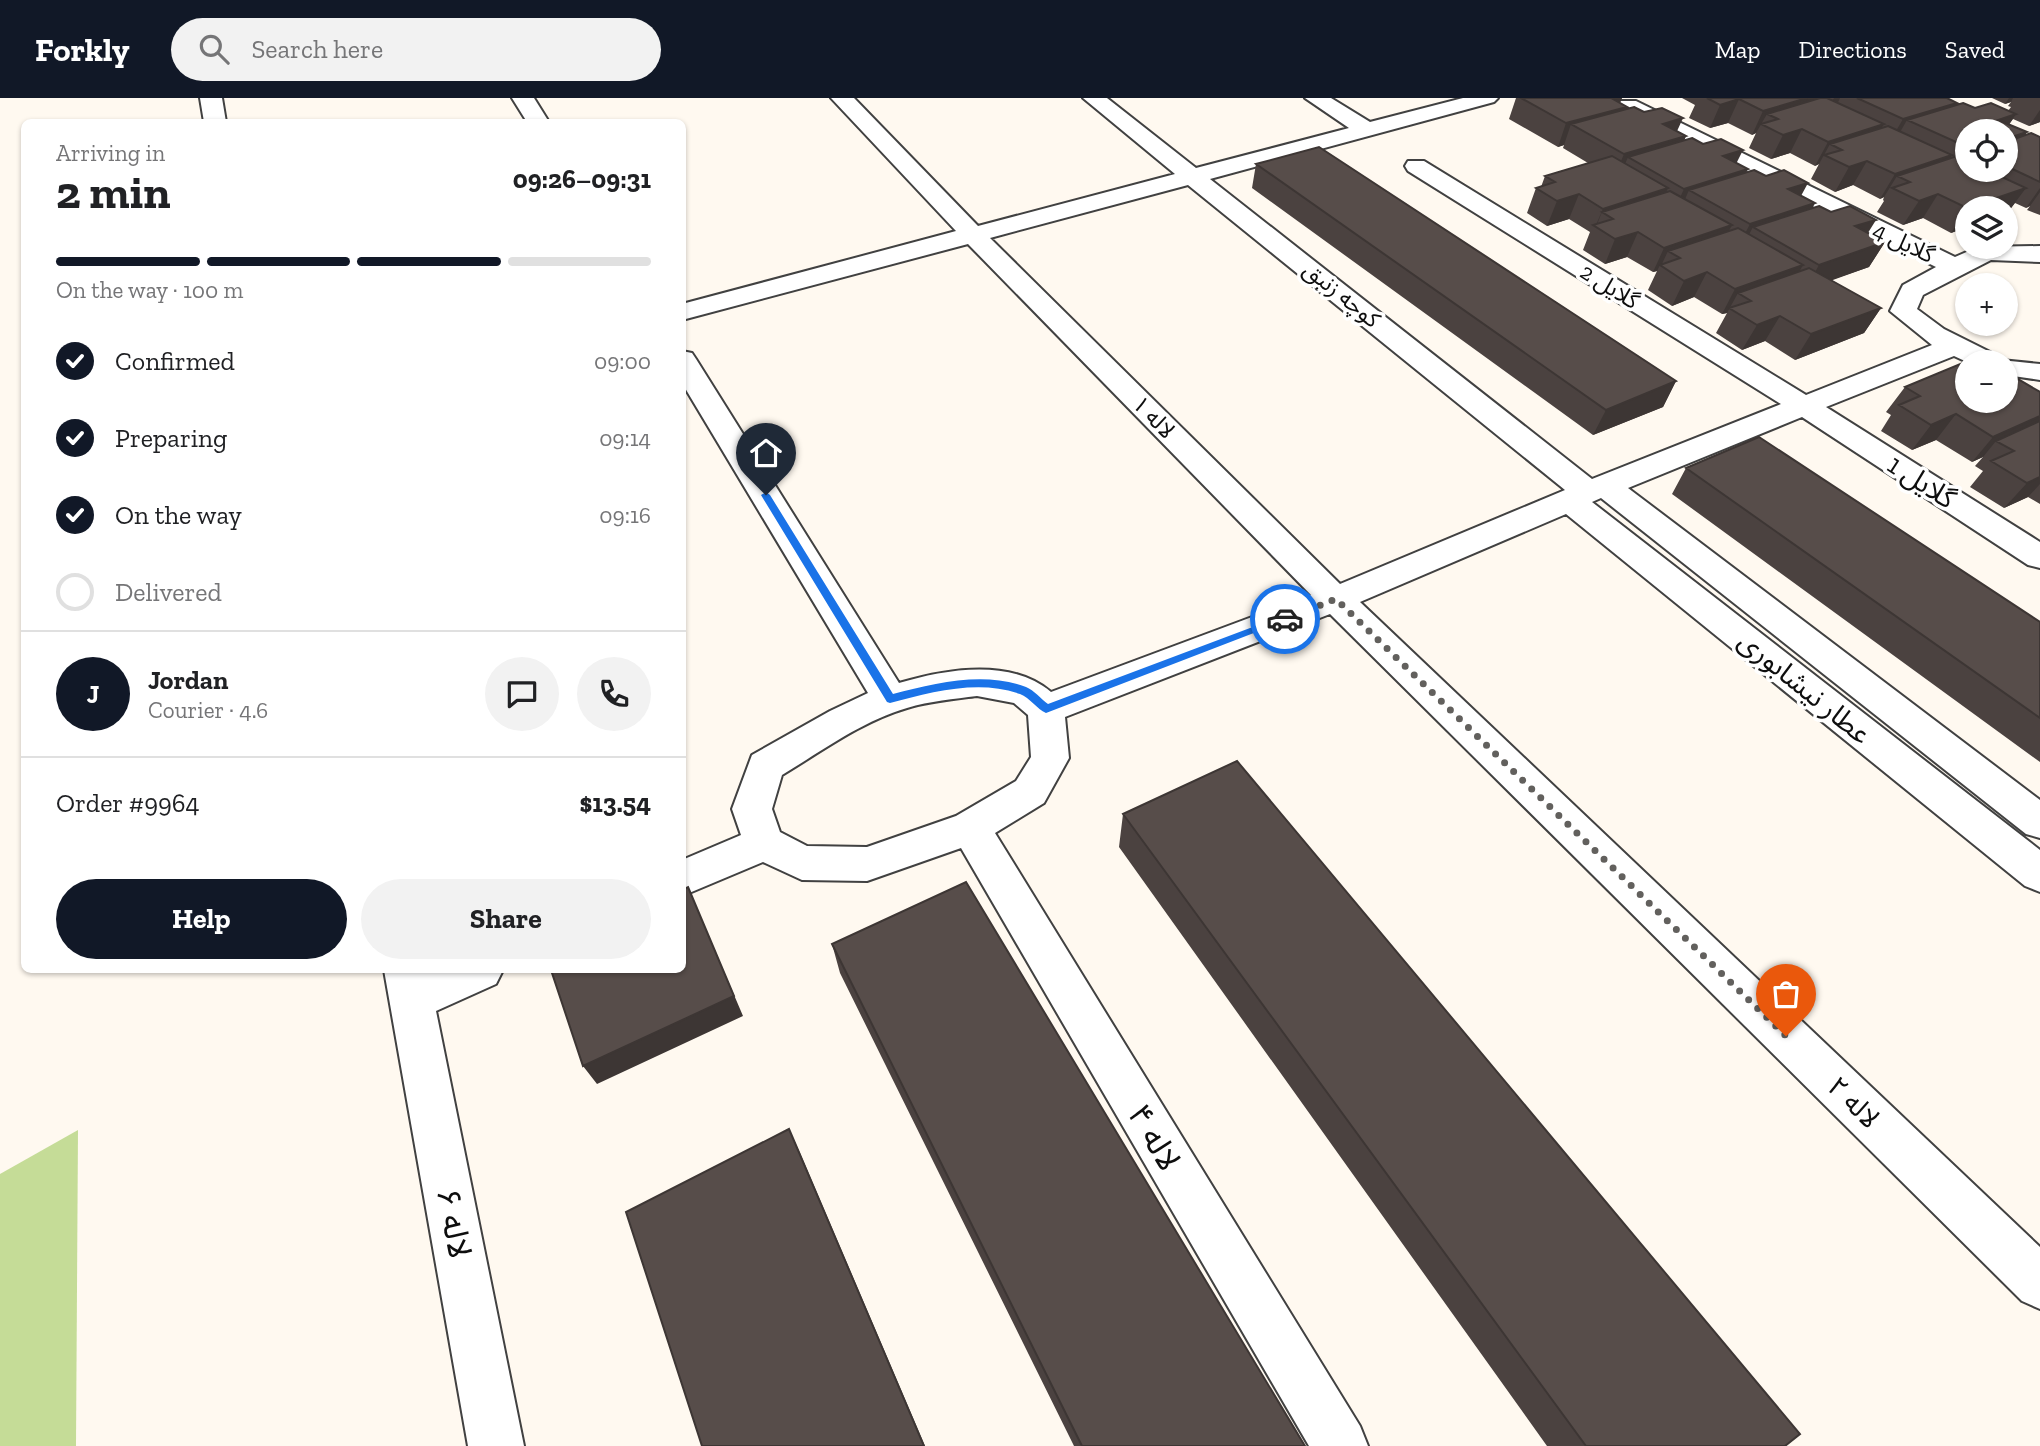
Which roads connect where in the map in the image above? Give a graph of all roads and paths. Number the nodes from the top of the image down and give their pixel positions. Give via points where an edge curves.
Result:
1 (211, 98) edge
2 (523, 98) edge
3 (842, 98) edge
4 (1094, 98) edge
5 (1316, 98) edge
6 (1487, 98) edge
7 (1628, 106) edge
8 (214, 119) edge
9 (536, 119) edge
10 (1367, 130) junction
11 (1416, 166) dead end
12 (1194, 176) junction
13 (971, 235) junction
14 (2040, 254) edge
15 (1955, 267) junction
16 (686, 311) edge
17 (1954, 346) junction
18 (1962, 350) edge
19 (686, 366) edge
20 (2018, 369) edge
21 (2040, 372) edge
22 (1804, 406) junction
23 (1587, 493) junction
24 (2040, 557) edge
25 (1336, 599) junction
26 (890, 699) junction
27 (1046, 709) junction
28 (2040, 822) edge
29 (970, 828) junction
30 (764, 843) junction
31 (2040, 874) edge
32 (686, 877) edge
33 (466, 973) edge
34 (410, 984) edge
35 (2040, 1283) edge
36 (496, 1446) edge
37 (1340, 1446) edge

1 - 8 street
2 - 9 street
3 - 13 street, لاله ۱
4 - 12 street, کوچه زنبق
5 - 10 street
6 - 10 street
7 - 15 street, گلایل 4
10 - 12 street
11 - 22 street, گلایل 2
12 - 13 street
12 - 23 street, کوچه زنبق
13 - 16 street
13 - 25 street, لاله ۱
14 - 15 street via 1987,253
15 - 17 street via 1912,291 1903,311
17 - 18 street
17 - 22 street
19 - 26 street
20 - 21 street
22 - 23 street
22 - 24 street, گلایل 1
23 - 25 street
23 - 28 street
23 - 31 street, عطار نیشابوری
25 - 27 street
25 - 35 street, لاله ۲
26 - 27 street via 977,682 1025,691
26 - 30 street via 766,766 752,809
27 - 29 street via 1050,758 1030,792
29 - 30 street via 867,864 802,863
29 - 37 street, لاله ۴
30 - 32 street
33 - 34 street
34 - 36 street, لاله ۶

